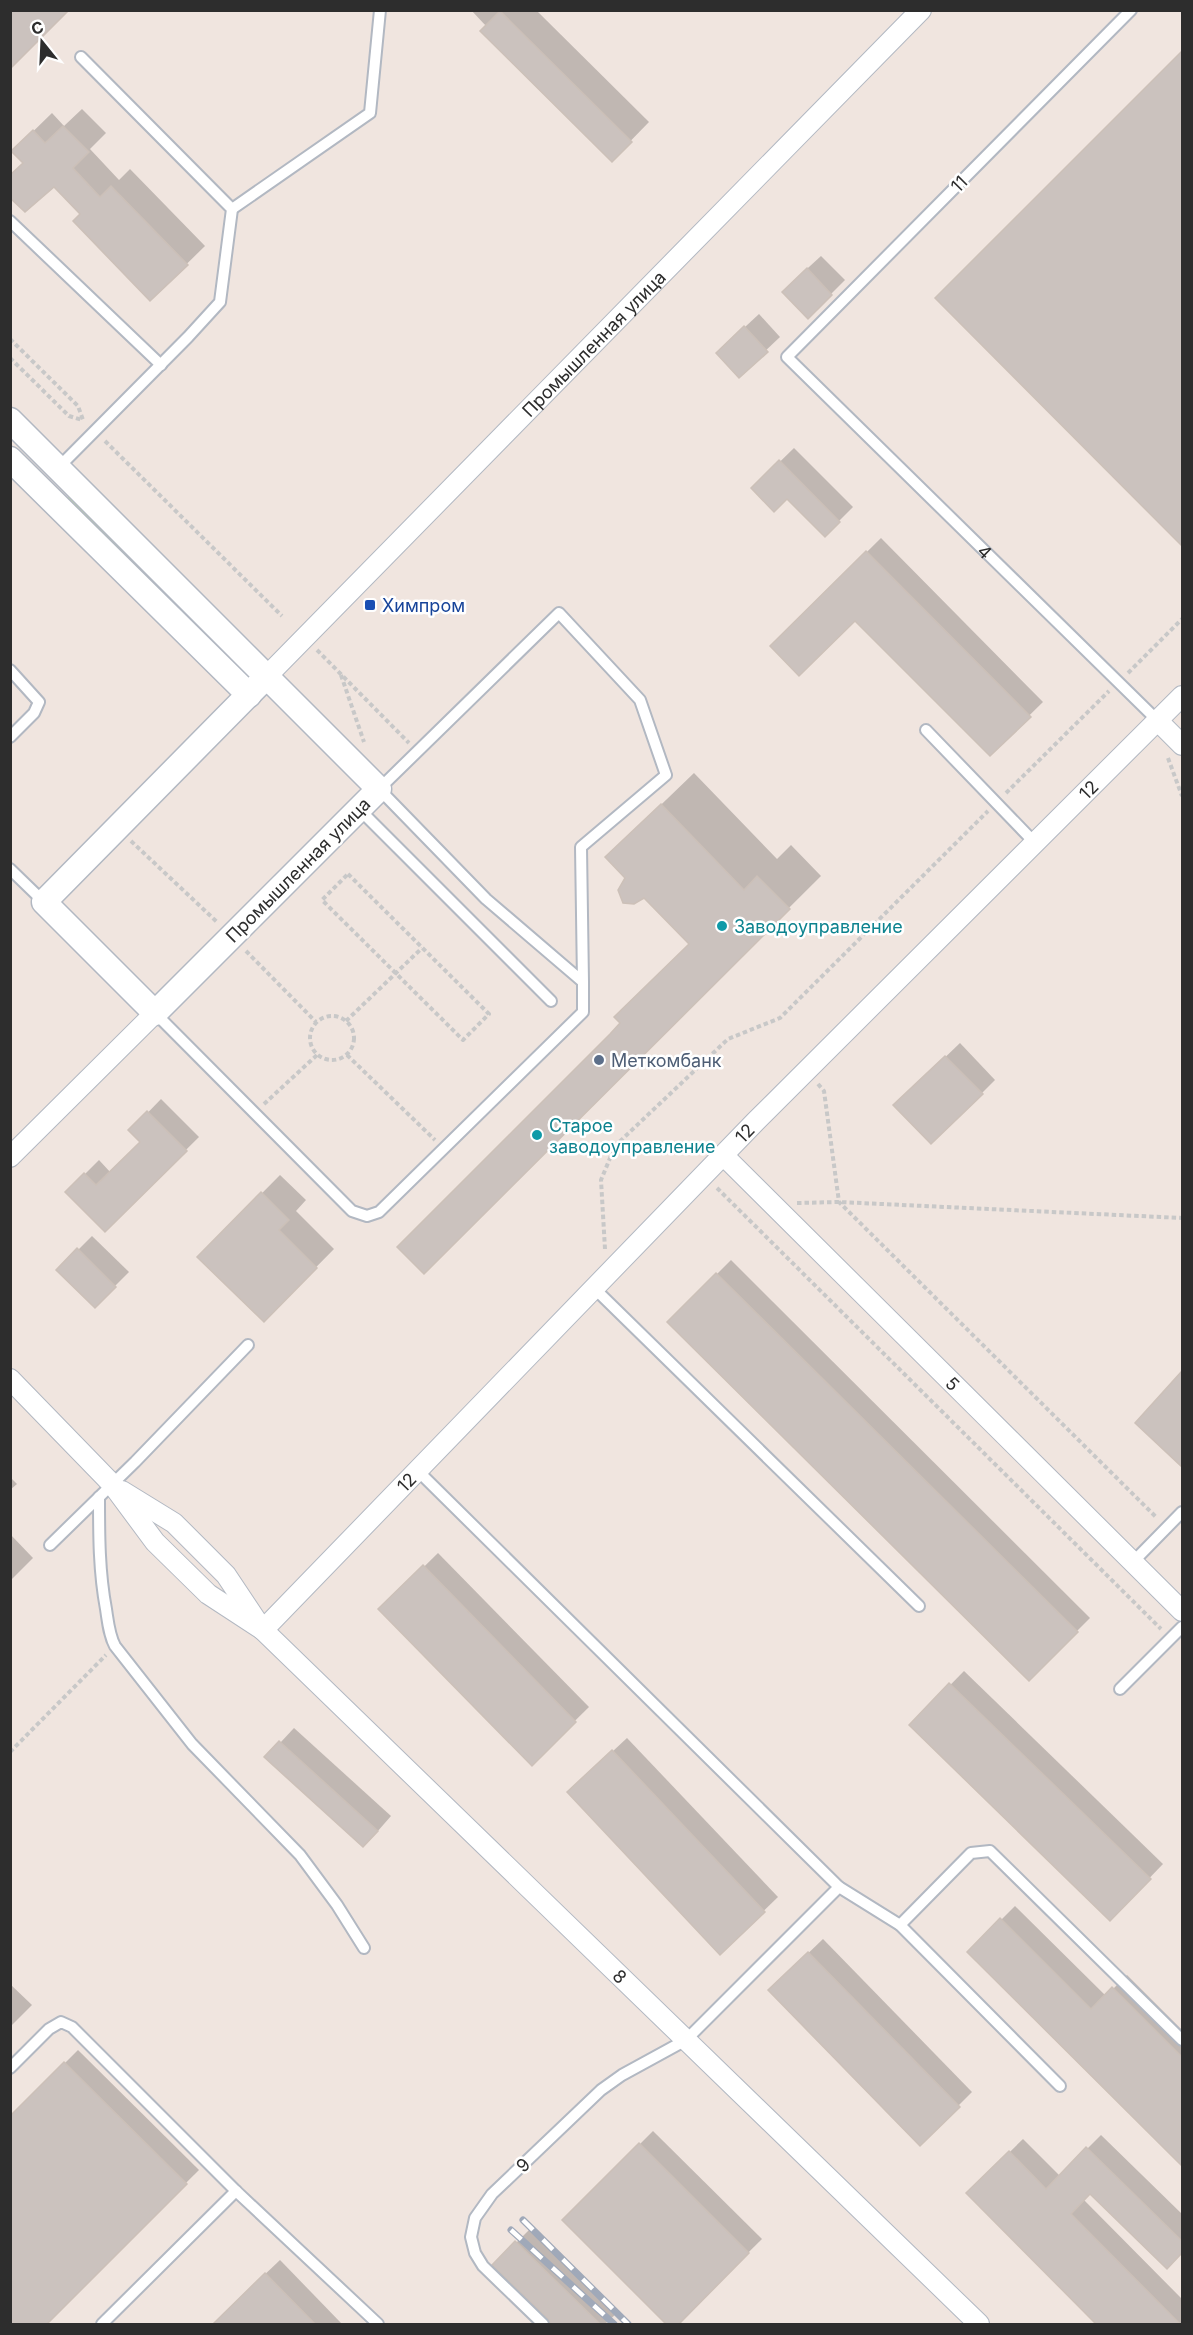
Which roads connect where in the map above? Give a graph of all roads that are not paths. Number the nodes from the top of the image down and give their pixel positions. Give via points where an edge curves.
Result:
1 (380, 10) edge
2 (921, 10) edge
3 (1131, 10) edge
4 (81, 57) dead end
5 (232, 209) junction
6 (10, 221) edge
7 (787, 357) joint
8 (161, 365) junction
9 (10, 420) edge
10 (10, 459) edge
11 (58, 468) junction
12 (39, 487) junction
13 (10, 670) edge
14 (267, 676) junction
15 (249, 695) junction
16 (1182, 696) edge
17 (1158, 721) junction
18 (926, 730) dead end
19 (10, 737) edge
20 (1182, 745) edge
21 (379, 789) junction
22 (359, 809) junction
23 (1035, 843) junction
24 (10, 869) edge
25 (44, 902) junction
26 (583, 982) junction
27 (550, 1001) dead end
28 (155, 1012) junction
29 (723, 1155) junction
30 (10, 1157) edge
31 (600, 1281) junction
32 (248, 1345) dead end
33 (10, 1379) edge
34 (417, 1470) junction
35 (105, 1491) junction
36 (1182, 1512) edge
37 (50, 1545) dead end
38 (1133, 1562) junction
39 (919, 1606) dead end
40 (1182, 1611) edge
41 (1182, 1627) edge
42 (262, 1630) junction
43 (1120, 1689) dead end
44 (839, 1887) junction
45 (900, 1925) junction
46 (364, 1948) dead end
47 (686, 2040) junction
48 (1182, 2040) edge
49 (10, 2068) edge
50 (1060, 2086) dead end
51 (236, 2191) junction
52 (102, 2325) edge
53 (378, 2325) edge
54 (543, 2325) edge
55 (979, 2325) edge

1 - 5 lane via 370,113
2 - 14 street, Промышленная улица
3 - 7 lane, 11
4 - 5 lane
5 - 8 lane via 220,302
6 - 8 lane
7 - 17 lane, 4
8 - 11 lane
9 - 11 street, Промышленная улица
10 - 12 street
11 - 12 street
11 - 14 street, Промышленная улица
12 - 15 street
13 - 19 lane via 39,702 34,713
14 - 15 street, Промышленная улица
14 - 21 street, Промышленная улица
15 - 25 street, Промышленная улица
16 - 17 street, 12
17 - 20 street, 4
17 - 23 street, 12
18 - 23 lane
21 - 22 street, Промышленная улица
21 - 26 lane via 486,899
21 - 26 lane via 559,613 640,700 666,775 581,847
22 - 27 lane
22 - 28 street, Промышленная улица
23 - 29 street, 12
24 - 25 lane
25 - 28 street
26 - 28 lane via 583,1012 379,1212 367,1216 352,1211
28 - 30 street, Промышленная улица
29 - 31 street, 12
29 - 38 street, 5
31 - 34 street, 12
31 - 39 lane
32 - 35 lane
33 - 35 street
34 - 42 street, 12
34 - 44 lane
35 - 37 lane
35 - 42 street via 208,1594
35 - 42 street via 174,1523 226,1575
35 - 46 lane via 99,1549 115,1646 192,1744 300,1856
36 - 38 lane
38 - 40 street, 5
41 - 43 lane
42 - 47 street, 8
44 - 45 lane
44 - 47 lane, 9
45 - 48 lane via 971,1853 990,1851
45 - 50 lane
47 - 54 lane, 9 via 601,2090 492,2194 475,2218 471,2237 483,2266
47 - 55 street, 8
49 - 51 lane via 49,2029 61,2022 72,2027
51 - 52 lane
51 - 53 lane

